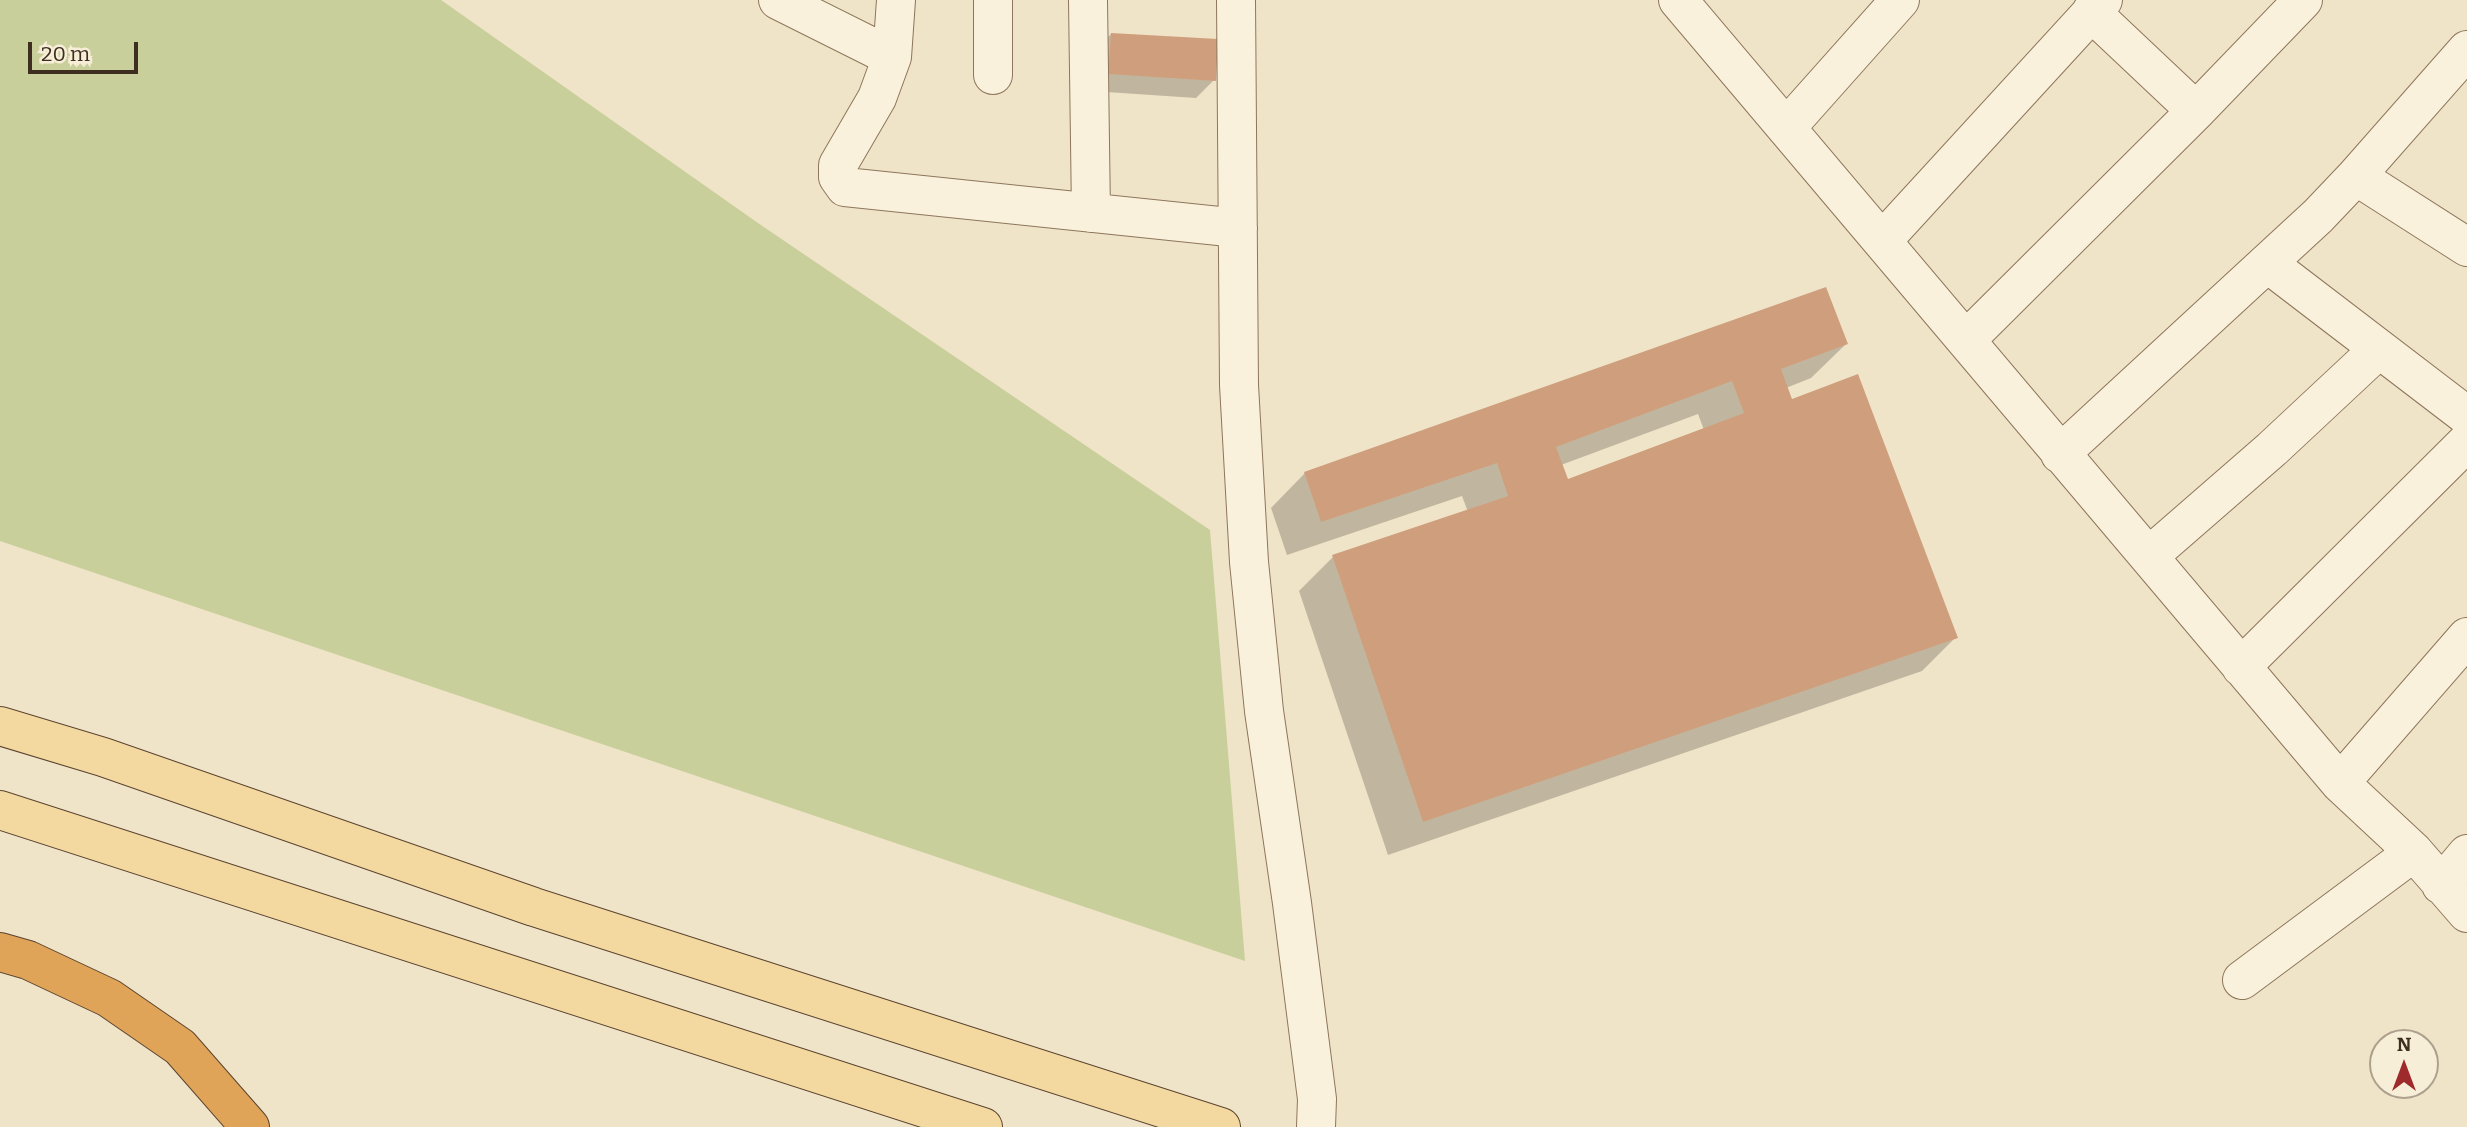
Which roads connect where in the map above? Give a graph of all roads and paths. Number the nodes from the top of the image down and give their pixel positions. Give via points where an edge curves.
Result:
1 (778, 0) edge
2 (896, 0) edge
3 (993, 0) edge
4 (1088, 0) edge
5 (1678, 0) edge
6 (1900, 0) edge
7 (2303, 0) edge
8 (1244, 2) edge
9 (2097, 6) edge
10 (892, 57) junction
11 (2461, 68) edge
12 (993, 75) dead end
13 (2196, 111) junction
14 (1786, 128) junction
15 (2356, 176) junction
16 (1091, 213) junction
17 (1238, 228) junction
18 (1882, 241) junction
19 (2467, 247) edge
20 (2267, 263) junction
21 (1966, 340) junction
22 (2378, 350) junction
23 (2467, 416) edge
24 (2467, 442) edge
25 (2060, 453) junction
26 (2149, 556) junction
27 (2467, 637) edge
28 (2241, 667) junction
29 (0, 726) edge
30 (2340, 783) junction
31 (0, 810) edge
32 (2414, 852) junction
33 (2467, 855) edge
34 (2441, 885) junction
35 (2467, 913) edge
36 (0, 952) edge
37 (2242, 980) dead end
38 (1322, 1118) edge
39 (250, 1127) edge
40 (983, 1127) edge
41 (1221, 1127) edge

1 - 10 street
2 - 10 street
3 - 12 street
4 - 16 street
5 - 14 street
6 - 14 street
7 - 13 street
8 - 17 street
9 - 13 street
9 - 18 street
10 - 16 street via 877,98 838,164 838,177 845,187
11 - 15 street
13 - 21 street
14 - 18 street
15 - 19 street
15 - 20 street
16 - 17 street
17 - 38 street via 1239,385 1248,562 1264,711
18 - 21 street
20 - 22 street
20 - 25 street
21 - 25 street
22 - 23 street
22 - 26 street
24 - 28 street
25 - 26 street
26 - 28 street
27 - 30 street
28 - 30 street
29 - 41 main road via 103,757 534,907
30 - 32 street
31 - 40 main road
32 - 34 street
32 - 37 street
33 - 34 street
34 - 35 street
36 - 39 highway via 28,960 109,998 180,1047

